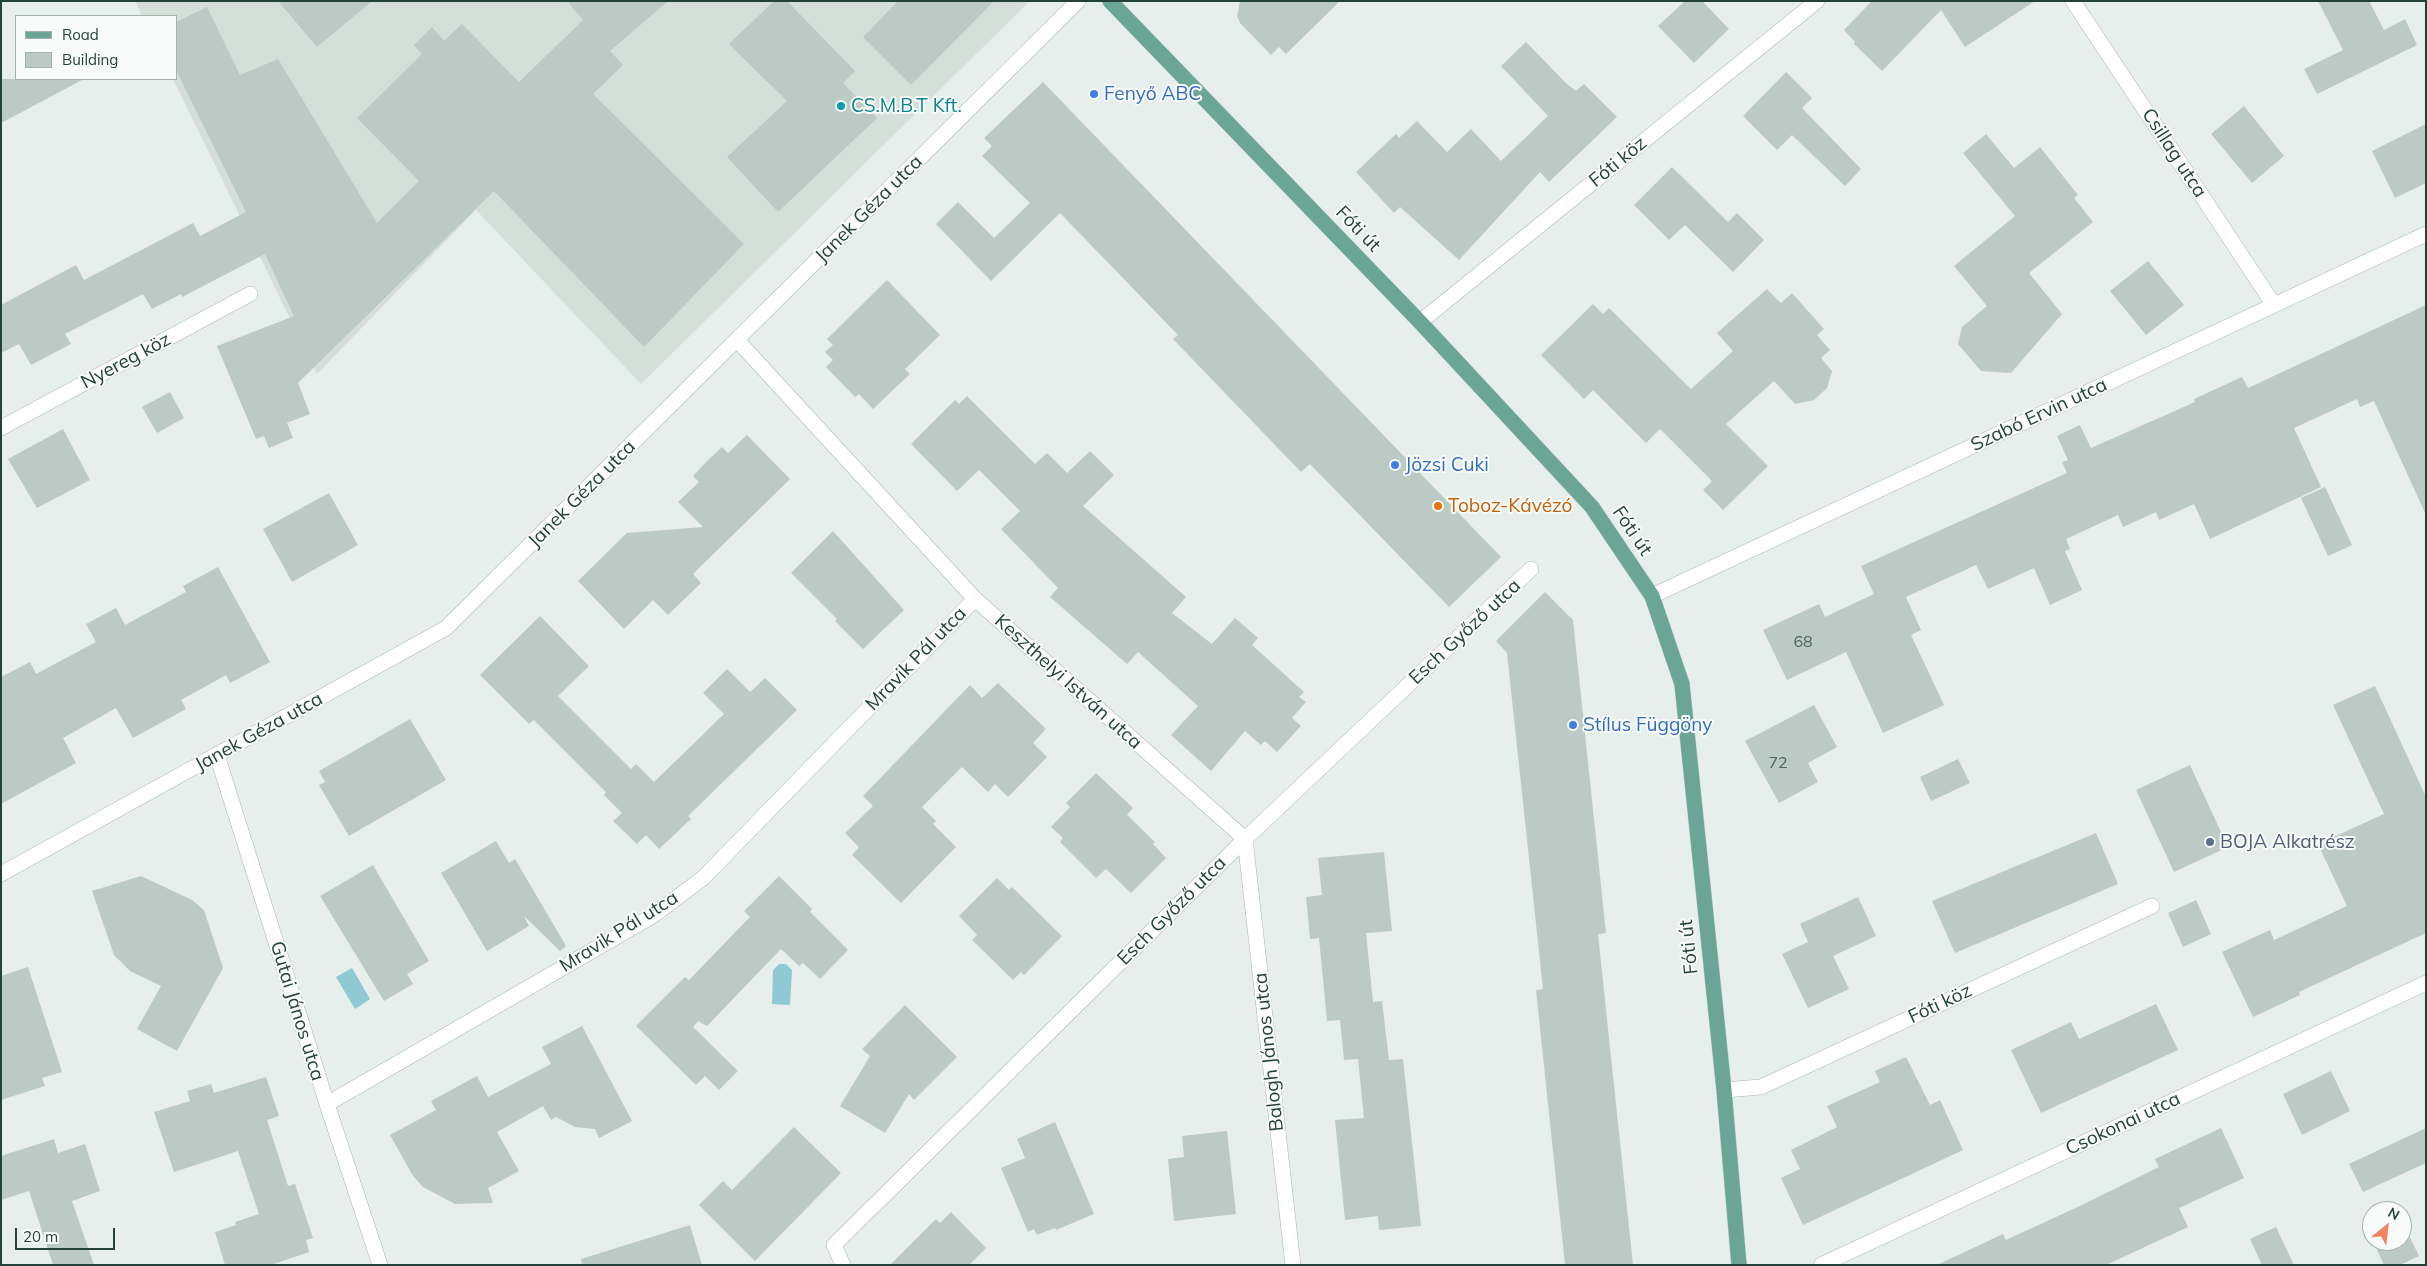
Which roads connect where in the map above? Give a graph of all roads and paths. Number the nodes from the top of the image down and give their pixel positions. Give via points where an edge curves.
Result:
1 (1078, 1) edge
2 (1110, 1) edge
3 (1817, 1) edge
4 (2073, 1) edge
5 (2426, 234) edge
6 (250, 294) dead end
7 (2274, 305) junction
8 (1420, 322) junction
9 (737, 340) junction
10 (1, 428) edge
11 (1531, 568) dead end
12 (1652, 596) junction
13 (975, 599) junction
14 (217, 755) junction
15 (1245, 839) junction
16 (1, 874) edge
17 (2152, 906) dead end
18 (2426, 983) edge
19 (1724, 1090) junction
20 (327, 1104) junction
21 (380, 1265) edge
22 (843, 1265) edge
23 (1293, 1265) edge
24 (1738, 1265) edge
25 (1821, 1265) edge

1 - 9 street, Janek Géza utca
2 - 8 main road, Fóti út
3 - 8 street, Fóti köz
4 - 7 street, Csillag utca
5 - 7 street, Szabó Ervin utca
6 - 10 street, Nyereg köz
7 - 12 street, Szabó Ervin utca
8 - 12 main road, Fóti út via 1592,507
9 - 13 street, Keszthelyi István utca
9 - 14 street, Janek Géza utca via 446,628
11 - 15 street, Esch Győző utca
12 - 19 main road, Fóti út via 1682,684
13 - 15 street, Keszthelyi István utca
13 - 20 street, Mravik Pál utca via 703,878 654,915
14 - 16 street, Janek Géza utca
14 - 20 street, Gutai János utca
15 - 22 street, Esch Győző utca via 834,1245
15 - 23 street, Balogh János utca
17 - 19 street, Fóti köz via 1761,1087
18 - 25 street, Csokonai utca
19 - 24 main road, Fóti út
20 - 21 street, Gutai János utca

